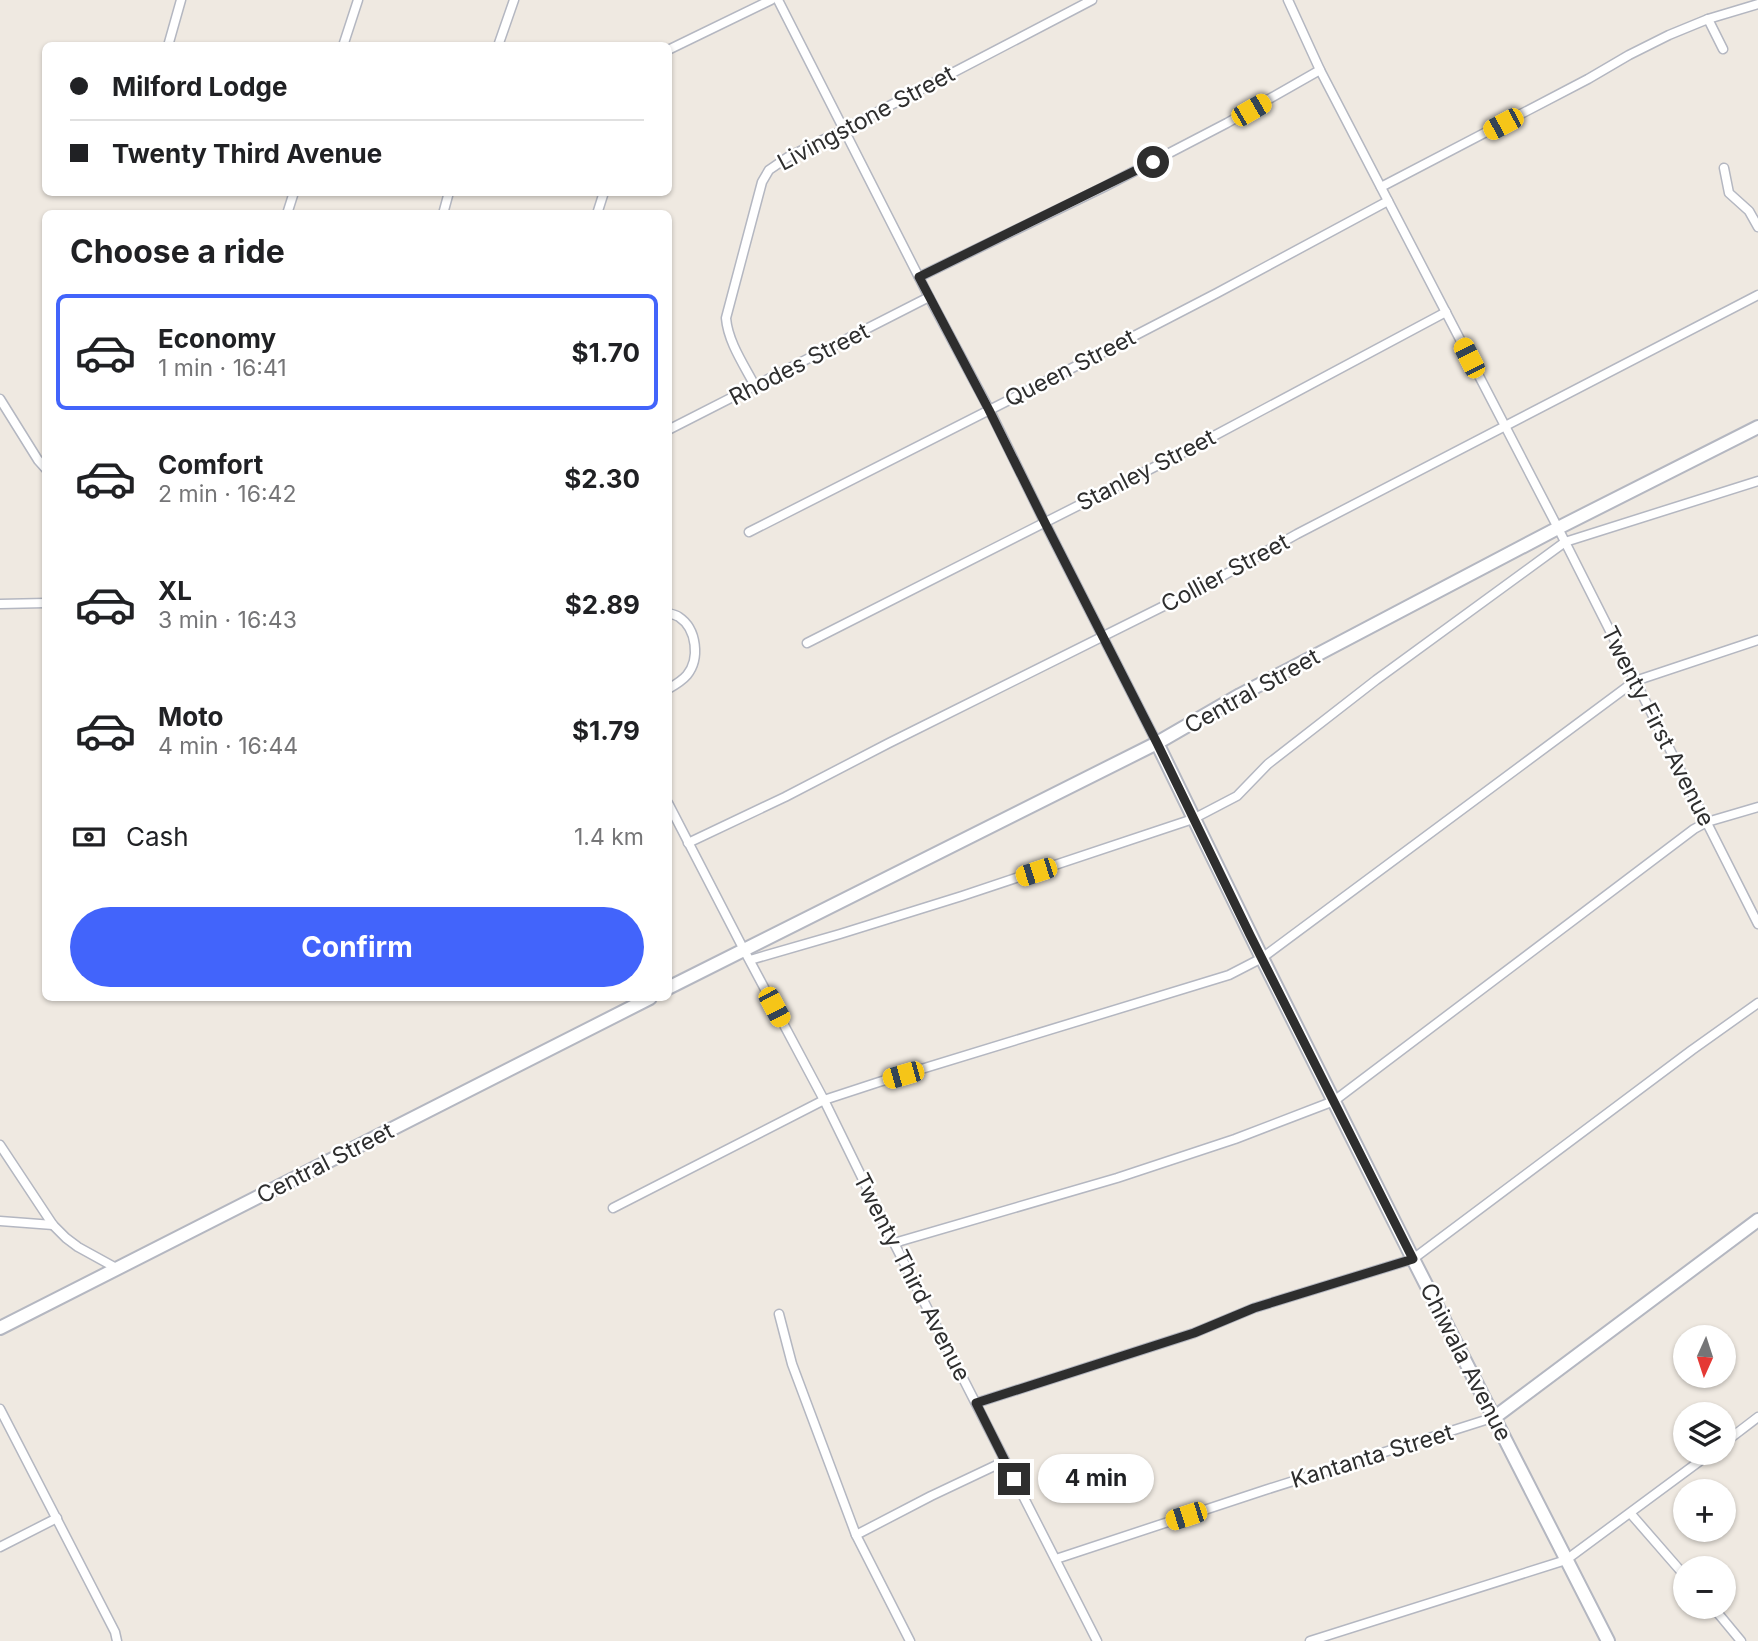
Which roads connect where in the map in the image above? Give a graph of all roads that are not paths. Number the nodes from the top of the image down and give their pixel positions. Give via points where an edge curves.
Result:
1 (181, 0) edge
2 (358, 0) edge
3 (514, 0) edge
4 (771, 0) edge
5 (778, 0) edge
6 (1092, 0) edge
7 (1288, 0) edge
8 (1758, 4) edge
9 (1708, 19) junction
10 (169, 42) edge
11 (344, 42) edge
12 (499, 42) edge
13 (672, 48) edge
14 (1723, 49) dead end
15 (1320, 70) junction
16 (845, 130) junction
17 (1724, 168) dead end
18 (1381, 187) junction
19 (1388, 201) junction
20 (1758, 227) edge
21 (919, 277) junction
22 (1758, 295) edge
23 (929, 297) junction
24 (1446, 312) junction
25 (755, 386) junction
26 (0, 398) edge
27 (989, 410) junction
28 (1504, 426) junction
29 (1758, 427) edge
30 (672, 428) edge
31 (42, 464) edge
32 (1758, 481) edge
33 (1045, 523) junction
34 (1558, 528) junction
35 (749, 531) dead end
36 (1565, 542) junction
37 (42, 603) edge
38 (0, 604) edge
39 (672, 614) edge
40 (1102, 637) junction
41 (1758, 639) edge
42 (807, 643) dead end
43 (1634, 681) junction
44 (672, 686) edge
45 (1157, 743) junction
46 (1758, 807) edge
47 (672, 811) edge
48 (1193, 819) junction
49 (1707, 822) junction
50 (688, 843) junction
51 (1758, 924) edge
52 (747, 955) junction
53 (1262, 958) junction
54 (672, 986) edge
55 (644, 1001) edge
56 (1758, 1003) edge
57 (824, 1100) junction
58 (1334, 1101) junction
59 (0, 1144) edge
60 (613, 1208) dead end
61 (1758, 1220) edge
62 (0, 1221) edge
63 (53, 1225) junction
64 (894, 1243) junction
65 (1413, 1259) junction
66 (118, 1269) junction
67 (779, 1314) dead end
68 (0, 1328) edge
69 (976, 1403) junction
70 (0, 1409) edge
71 (1758, 1417) edge
72 (1495, 1418) junction
73 (1736, 1434) edge
74 (1005, 1461) junction
75 (1695, 1465) edge
76 (1631, 1514) junction
77 (57, 1518) junction
78 (856, 1535) junction
79 (0, 1547) edge
80 (1056, 1559) junction
81 (1566, 1560) junction
82 (1673, 1562) edge
83 (1723, 1619) edge
84 (117, 1641) edge
85 (909, 1641) edge
86 (1097, 1641) edge
87 (1310, 1641) edge
88 (1608, 1641) edge
89 (1741, 1641) edge

1 - 10 street
2 - 11 street
3 - 12 street
4 - 13 street
5 - 16 street
6 - 16 street, Livingstone Street
7 - 15 street, Twenty First Avenue
8 - 9 street
9 - 14 street
9 - 18 street via 1629,55
15 - 18 street, Twenty First Avenue
15 - 21 street via 1104,187
16 - 21 street
16 - 25 street, Livingstone Street via 776,164 762,182 726,318 731,339
17 - 20 street via 1729,192
18 - 19 street, Twenty First Avenue
19 - 24 street, Twenty First Avenue
19 - 27 street, Queen Street
21 - 23 street
22 - 28 street, Collier Street
23 - 25 street, Rhodes Street
23 - 27 street
24 - 28 street, Twenty First Avenue
24 - 33 street, Stanley Street
25 - 30 street, Rhodes Street
26 - 31 street
27 - 33 street
27 - 35 street, Queen Street
28 - 34 street, Twenty First Avenue
28 - 40 street, Collier Street
29 - 34 main road, Central Street
32 - 36 street
33 - 40 street
33 - 42 street, Stanley Street
34 - 36 street, Twenty First Avenue
34 - 45 main road, Central Street
36 - 43 street, Twenty First Avenue
36 - 48 street via 1376,680 1268,764 1237,796
37 - 38 street
39 - 44 street via 687,625 695,652 686,677
40 - 45 street
40 - 50 street, Collier Street
41 - 43 street
43 - 49 street, Twenty First Avenue
43 - 53 street
45 - 48 main road, Chiwala Avenue
45 - 52 main road, Central Street
46 - 49 street
47 - 50 street, Twenty Third Avenue
48 - 52 street via 962,896
48 - 53 main road, Chiwala Avenue
49 - 51 street, Twenty First Avenue
49 - 58 street
50 - 52 street, Twenty Third Avenue
52 - 54 main road, Central Street
52 - 57 street, Twenty Third Avenue
53 - 57 street via 1229,975
53 - 58 main road, Chiwala Avenue
55 - 66 main road, Central Street
56 - 65 street
57 - 60 street
57 - 64 street, Twenty Third Avenue
58 - 64 street via 1117,1178
58 - 65 main road, Chiwala Avenue
59 - 63 street
61 - 72 main road, Kantanta Street
62 - 63 street
63 - 66 street via 78,1247
64 - 69 street, Twenty Third Avenue
65 - 69 street
65 - 72 main road, Chiwala Avenue
66 - 68 main road, Central Street
67 - 78 street via 792,1364
69 - 74 street, Twenty Third Avenue
70 - 77 street
71 - 73 street
72 - 80 street, Kantanta Street
72 - 81 main road, Chiwala Avenue
74 - 78 street
74 - 80 street, Twenty Third Avenue
75 - 76 street
76 - 81 street
76 - 82 street
77 - 79 street
77 - 84 street
78 - 85 street
80 - 86 street, Twenty Third Avenue
81 - 87 street
81 - 88 main road, Chiwala Avenue
83 - 89 street

